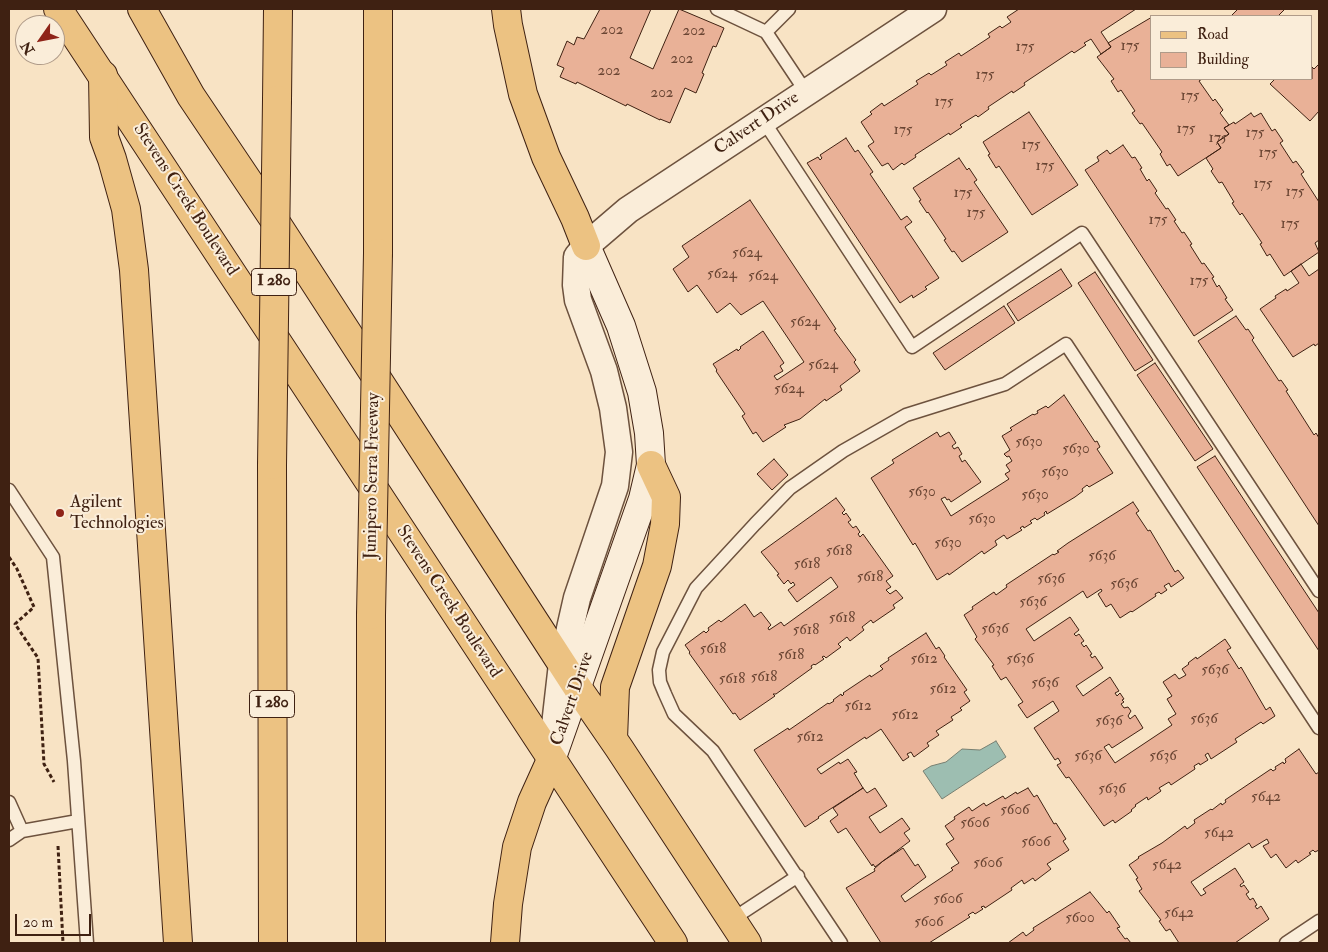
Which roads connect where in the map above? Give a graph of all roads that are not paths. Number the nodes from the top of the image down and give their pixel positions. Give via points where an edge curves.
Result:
1 (58, 9) edge
2 (142, 9) edge
3 (278, 9) edge
4 (378, 9) edge
5 (506, 9) edge
6 (717, 9) edge
7 (789, 9) edge
8 (933, 9) edge
9 (766, 32) junction
10 (102, 75) junction
11 (806, 92) junction
12 (764, 120) junction
13 (586, 246) junction
14 (651, 465) junction
15 (9, 490) edge
16 (1319, 591) edge
17 (562, 664) junction
18 (577, 687) junction
19 (1319, 728) edge
20 (613, 739) junction
21 (551, 760) junction
22 (9, 802) edge
23 (78, 821) junction
24 (22, 831) junction
25 (9, 840) edge
26 (798, 876) junction
27 (731, 920) junction
28 (1319, 921) edge
29 (87, 943) edge
30 (178, 943) edge
31 (273, 943) edge
32 (371, 943) edge
33 (505, 943) edge
34 (673, 943) edge
35 (747, 943) edge
36 (842, 943) edge
37 (1286, 943) edge

1 - 10 main road, Stevens Creek Boulevard
2 - 17 main road via 191,96
3 - 31 main road, I 280, bridge via 272,465
4 - 32 main road, Junipero Serra Freeway, bridge
5 - 13 main road via 523,94 546,157
6 - 9 lane
7 - 9 lane
8 - 11 street, Calvert Drive
9 - 11 lane
10 - 21 main road, Stevens Creek Boulevard
10 - 30 main road via 104,137 126,209 134,270
11 - 12 street, Calvert Drive
12 - 13 street, Calvert Drive via 628,210
12 - 16 lane via 912,347 1082,233
13 - 14 main road, Calvert Drive via 621,326 642,392
13 - 17 street, Calvert Drive via 577,257 578,300 604,371 619,452 615,486 577,598
14 - 18 main road, Calvert Drive via 643,499
14 - 20 main road via 666,497 665,524 657,566 615,687
15 - 23 lane via 52,557
17 - 18 main road
17 - 21 street, Calvert Drive
18 - 20 main road
18 - 21 main road, Calvert Drive
19 - 26 lane via 1066,344 1005,384 906,415 843,451 790,488 696,588 663,652 660,682 674,714 713,751
20 - 27 main road
21 - 33 main road via 532,802 518,847
21 - 34 main road, Stevens Creek Boulevard
22 - 24 lane
23 - 24 lane
23 - 29 lane
24 - 25 lane
26 - 27 lane
26 - 36 lane
27 - 35 main road
28 - 37 lane

